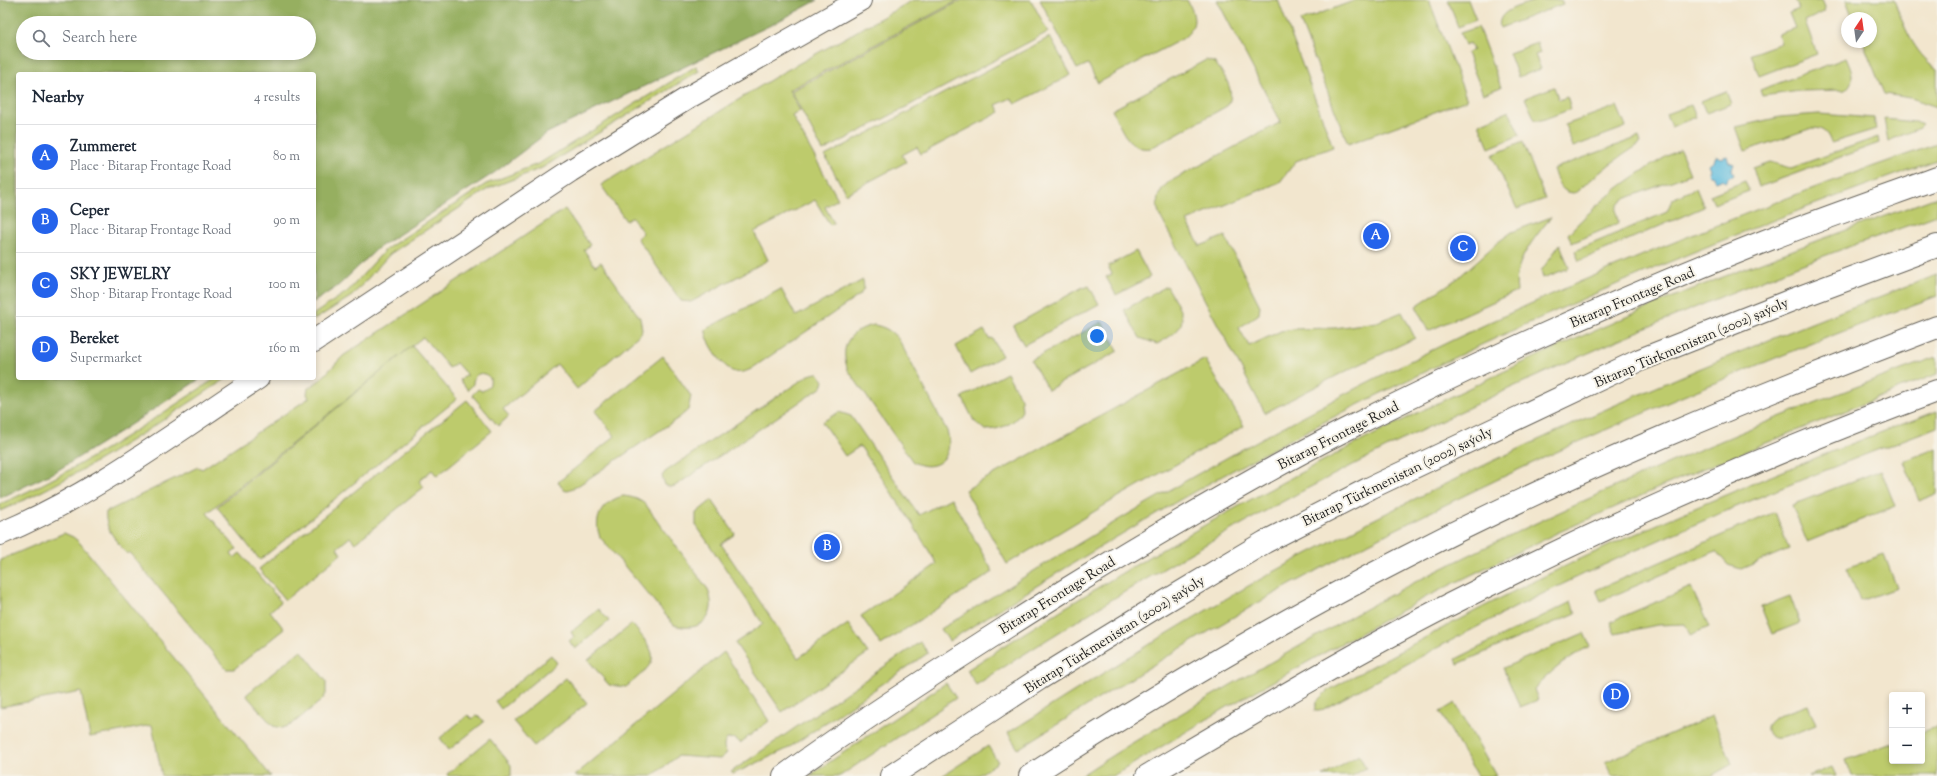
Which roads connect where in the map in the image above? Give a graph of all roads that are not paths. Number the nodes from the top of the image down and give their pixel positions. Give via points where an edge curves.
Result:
1 (860, 0) edge
2 (1937, 178) edge
3 (1937, 246) edge
4 (1937, 327) edge
5 (316, 340) edge
6 (255, 380) edge
7 (1937, 391) edge
8 (0, 534) edge
9 (784, 776) edge
10 (891, 776) edge
11 (1030, 776) edge
12 (1147, 776) edge

1 - 5 street via 691,96 576,167
2 - 9 street, Bitarap Frontage Road via 1766,240 1621,300 1340,432 1234,490 1090,575 882,707
3 - 10 street, Bitarap Türkmenistan (2002) şaýoly via 1640,360 1370,488 1265,542 1153,608
4 - 11 street via 1682,428 1406,557 1199,670
6 - 8 street via 107,478 54,508
7 - 12 street via 1844,425 1567,547 1435,612 1336,665

